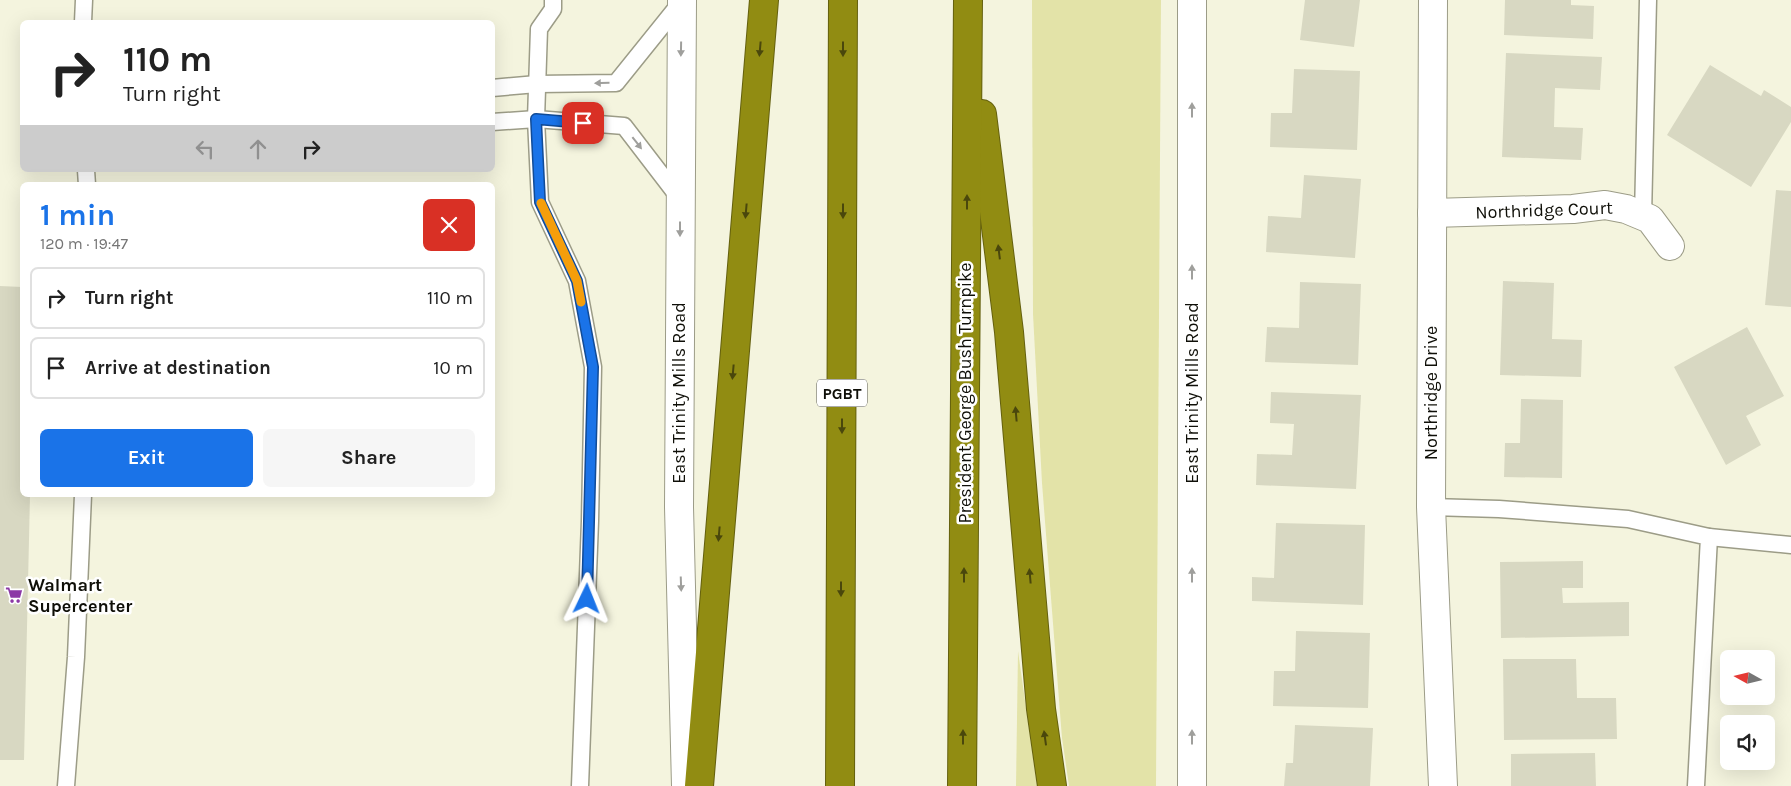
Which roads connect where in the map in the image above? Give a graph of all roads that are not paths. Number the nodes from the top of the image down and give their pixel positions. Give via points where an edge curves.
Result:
1 (84, 0) edge
2 (553, 0) edge
3 (764, 0) edge
4 (844, 0) edge
5 (1192, 0) edge
6 (1433, 0) edge
7 (1648, 0) edge
8 (682, 1) edge
9 (968, 5) edge
10 (84, 20) edge
11 (537, 84) junction
12 (495, 88) edge
13 (536, 119) junction
14 (495, 122) edge
15 (680, 199) junction
16 (1432, 213) junction
17 (1643, 216) junction
18 (1670, 246) dead end
19 (83, 497) edge
20 (1431, 507) junction
21 (1709, 537) junction
22 (1791, 545) edge
23 (66, 786) edge
24 (580, 786) edge
25 (686, 786) edge
26 (699, 786) edge
27 (840, 786) edge
28 (962, 786) edge
29 (1052, 786) edge
30 (1192, 786) edge
31 (1443, 786) edge
32 (1696, 786) edge

1 - 10 lane
2 - 11 lane via 553,9 539,29
3 -> 26 highway
4 -> 27 highway, PGBT
30 -> 5 main road, East Trinity Mills Road
6 - 16 main road, Northridge Drive
7 - 17 lane
8 -> 11 lane via 616,83
8 -> 15 main road, East Trinity Mills Road
28 -> 9 highway, President George Bush Turnpike
29 -> 9 highway via 1041,709 1010,332
11 - 12 lane
11 - 13 lane
13 - 14 lane
13 -> 15 lane via 624,126
13 - 24 lane via 540,202 577,281 593,367
15 -> 25 main road, East Trinity Mills Road via 679,507
16 - 17 main road, Northridge Court via 1573,209 1605,205
16 - 20 main road, Northridge Drive
17 - 18 main road, Northridge Court via 1650,219
19 - 23 lane
20 - 21 lane via 1628,519
20 - 31 main road, Northridge Drive
21 - 22 lane
21 - 32 lane

